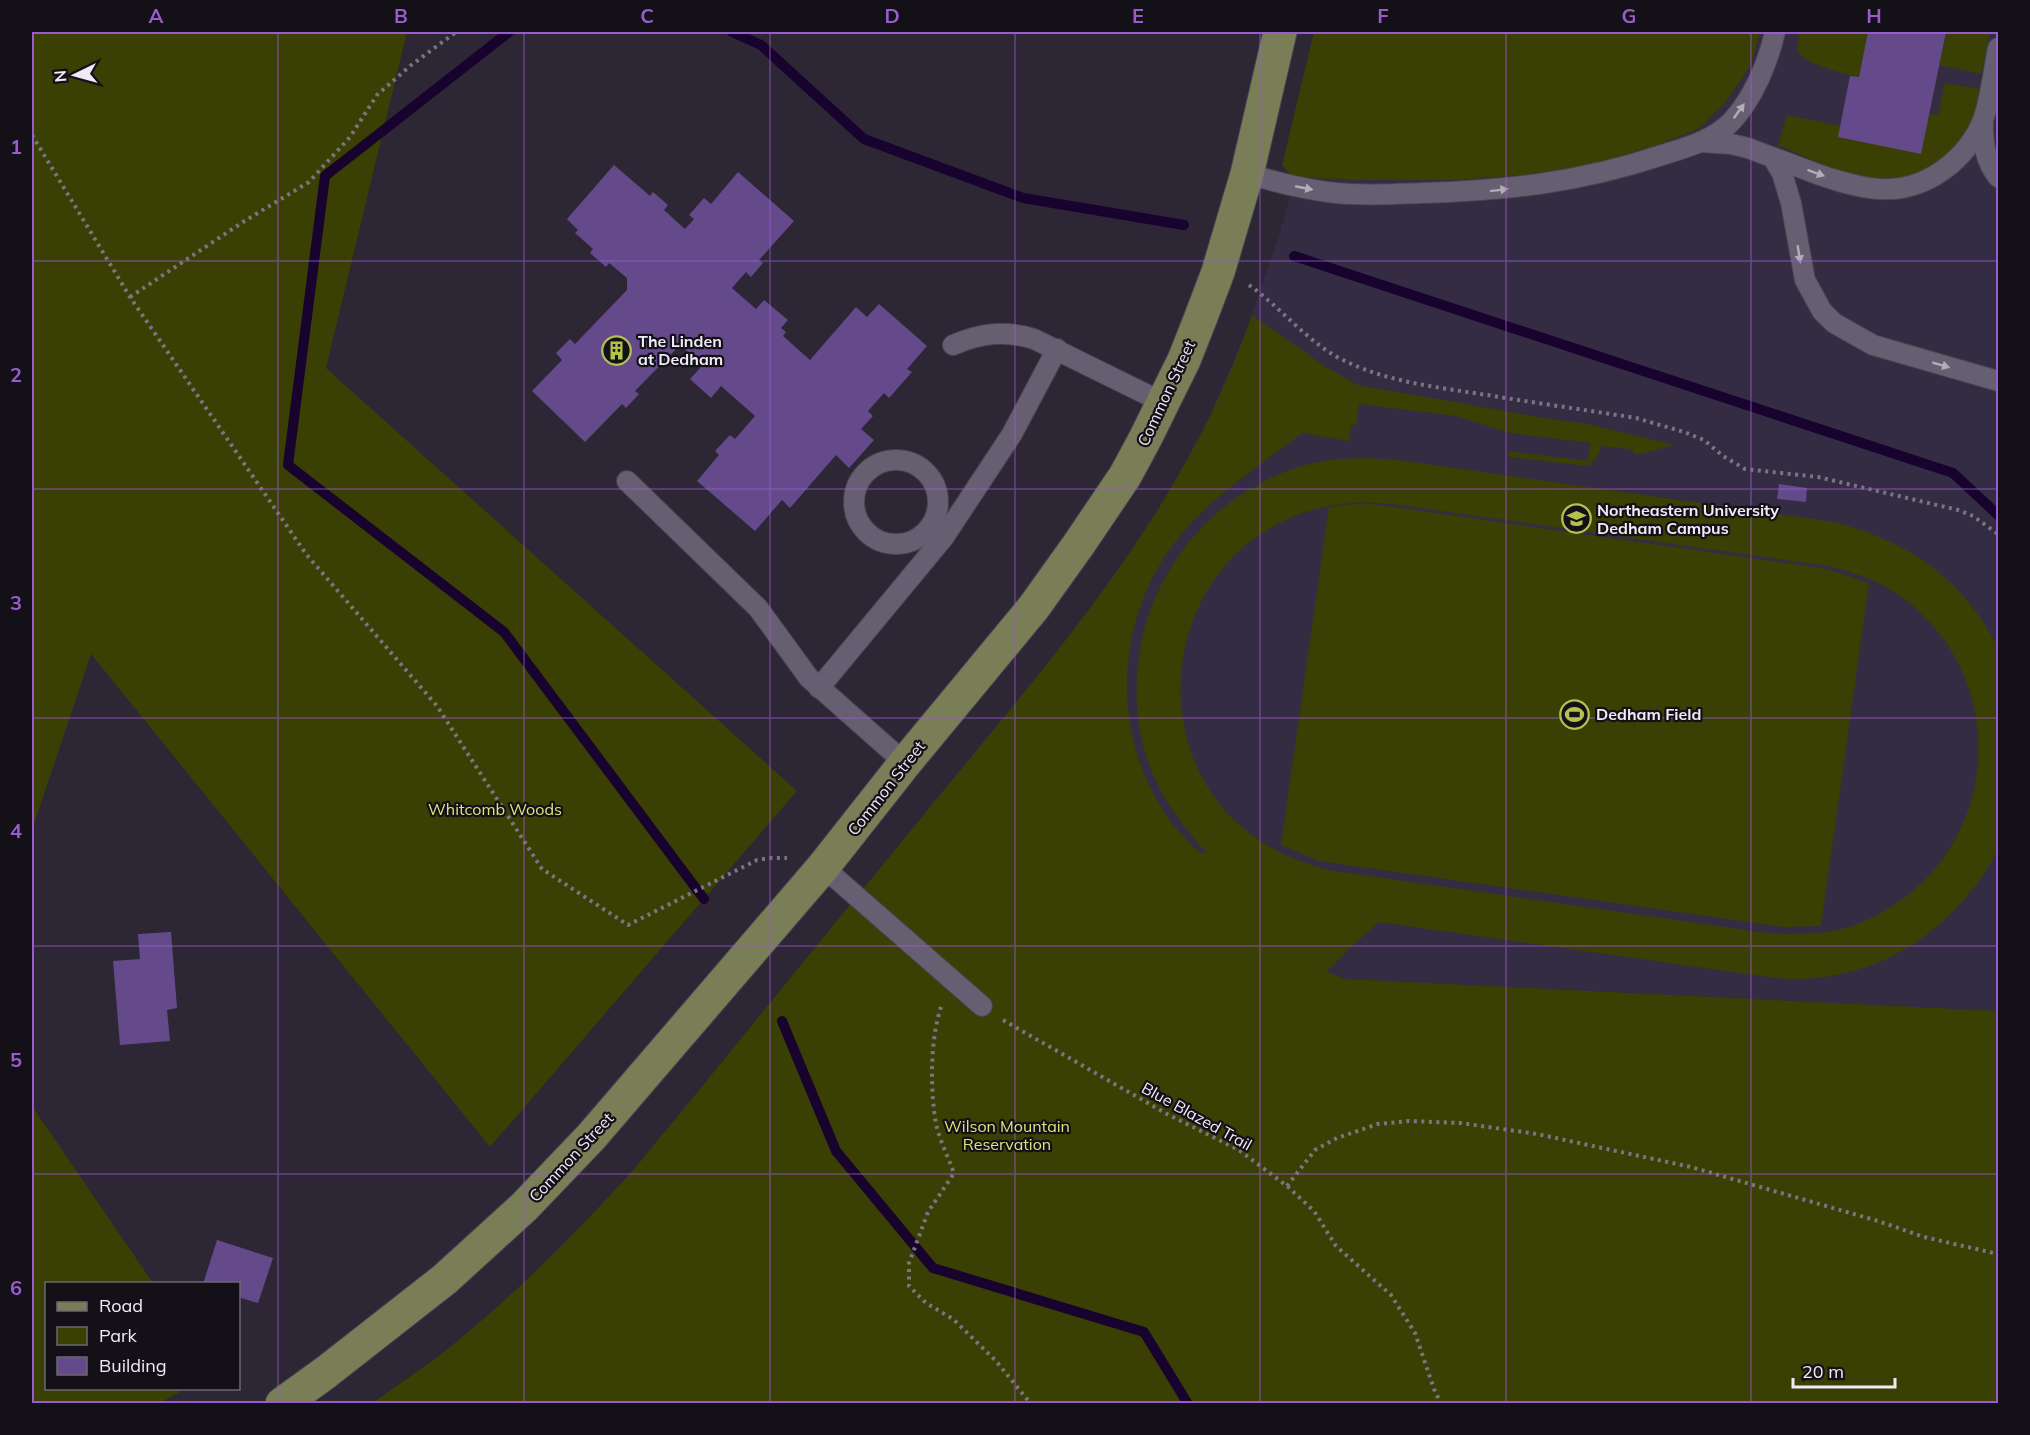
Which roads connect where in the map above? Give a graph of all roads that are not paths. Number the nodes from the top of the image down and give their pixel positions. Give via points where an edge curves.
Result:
1 (1280, 32) edge
2 (1775, 32) edge
3 (1998, 48) edge
4 (1983, 120) junction
5 (1700, 142) junction
6 (1773, 158) junction
7 (1247, 174) junction
8 (1998, 177) edge
9 (953, 345) dead end
10 (1057, 349) junction
11 (1998, 381) edge
12 (1164, 402) junction
13 (627, 481) dead end
14 (939, 529) junction
15 (819, 688) junction
16 (905, 763) junction
17 (823, 867) junction
18 (982, 1006) road end
19 (282, 1404) edge

1 - 7 main road, Common Street
5 -> 2 lane via 1731,121 1743,106 1764,67
3 - 4 lane
6 -> 4 lane via 1855,186 1891,190 1927,180 1945,169 1963,154
4 - 8 lane via 1985,150
5 - 6 lane via 1731,144
7 -> 5 lane via 1336,193 1484,191 1579,178 1637,164
6 -> 11 lane via 1791,203 1805,280 1822,311 1834,323 1873,345
7 - 12 main road, Common Street via 1218,272
9 - 10 lane via 998,333 1017,334
10 - 12 lane
10 - 14 lane via 1012,435
12 - 16 main road, Common Street via 1125,476 1068,560
13 - 15 lane via 758,608
14 - 14 lane via 934,484 926,473 902,460 875,465 865,474 854,499 855,513 871,536 897,545
14 - 15 lane
15 - 16 lane
16 - 17 main road, Common Street
17 - 18 lane
17 - 19 main road, Common Street via 631,1092 524,1208 445,1279

